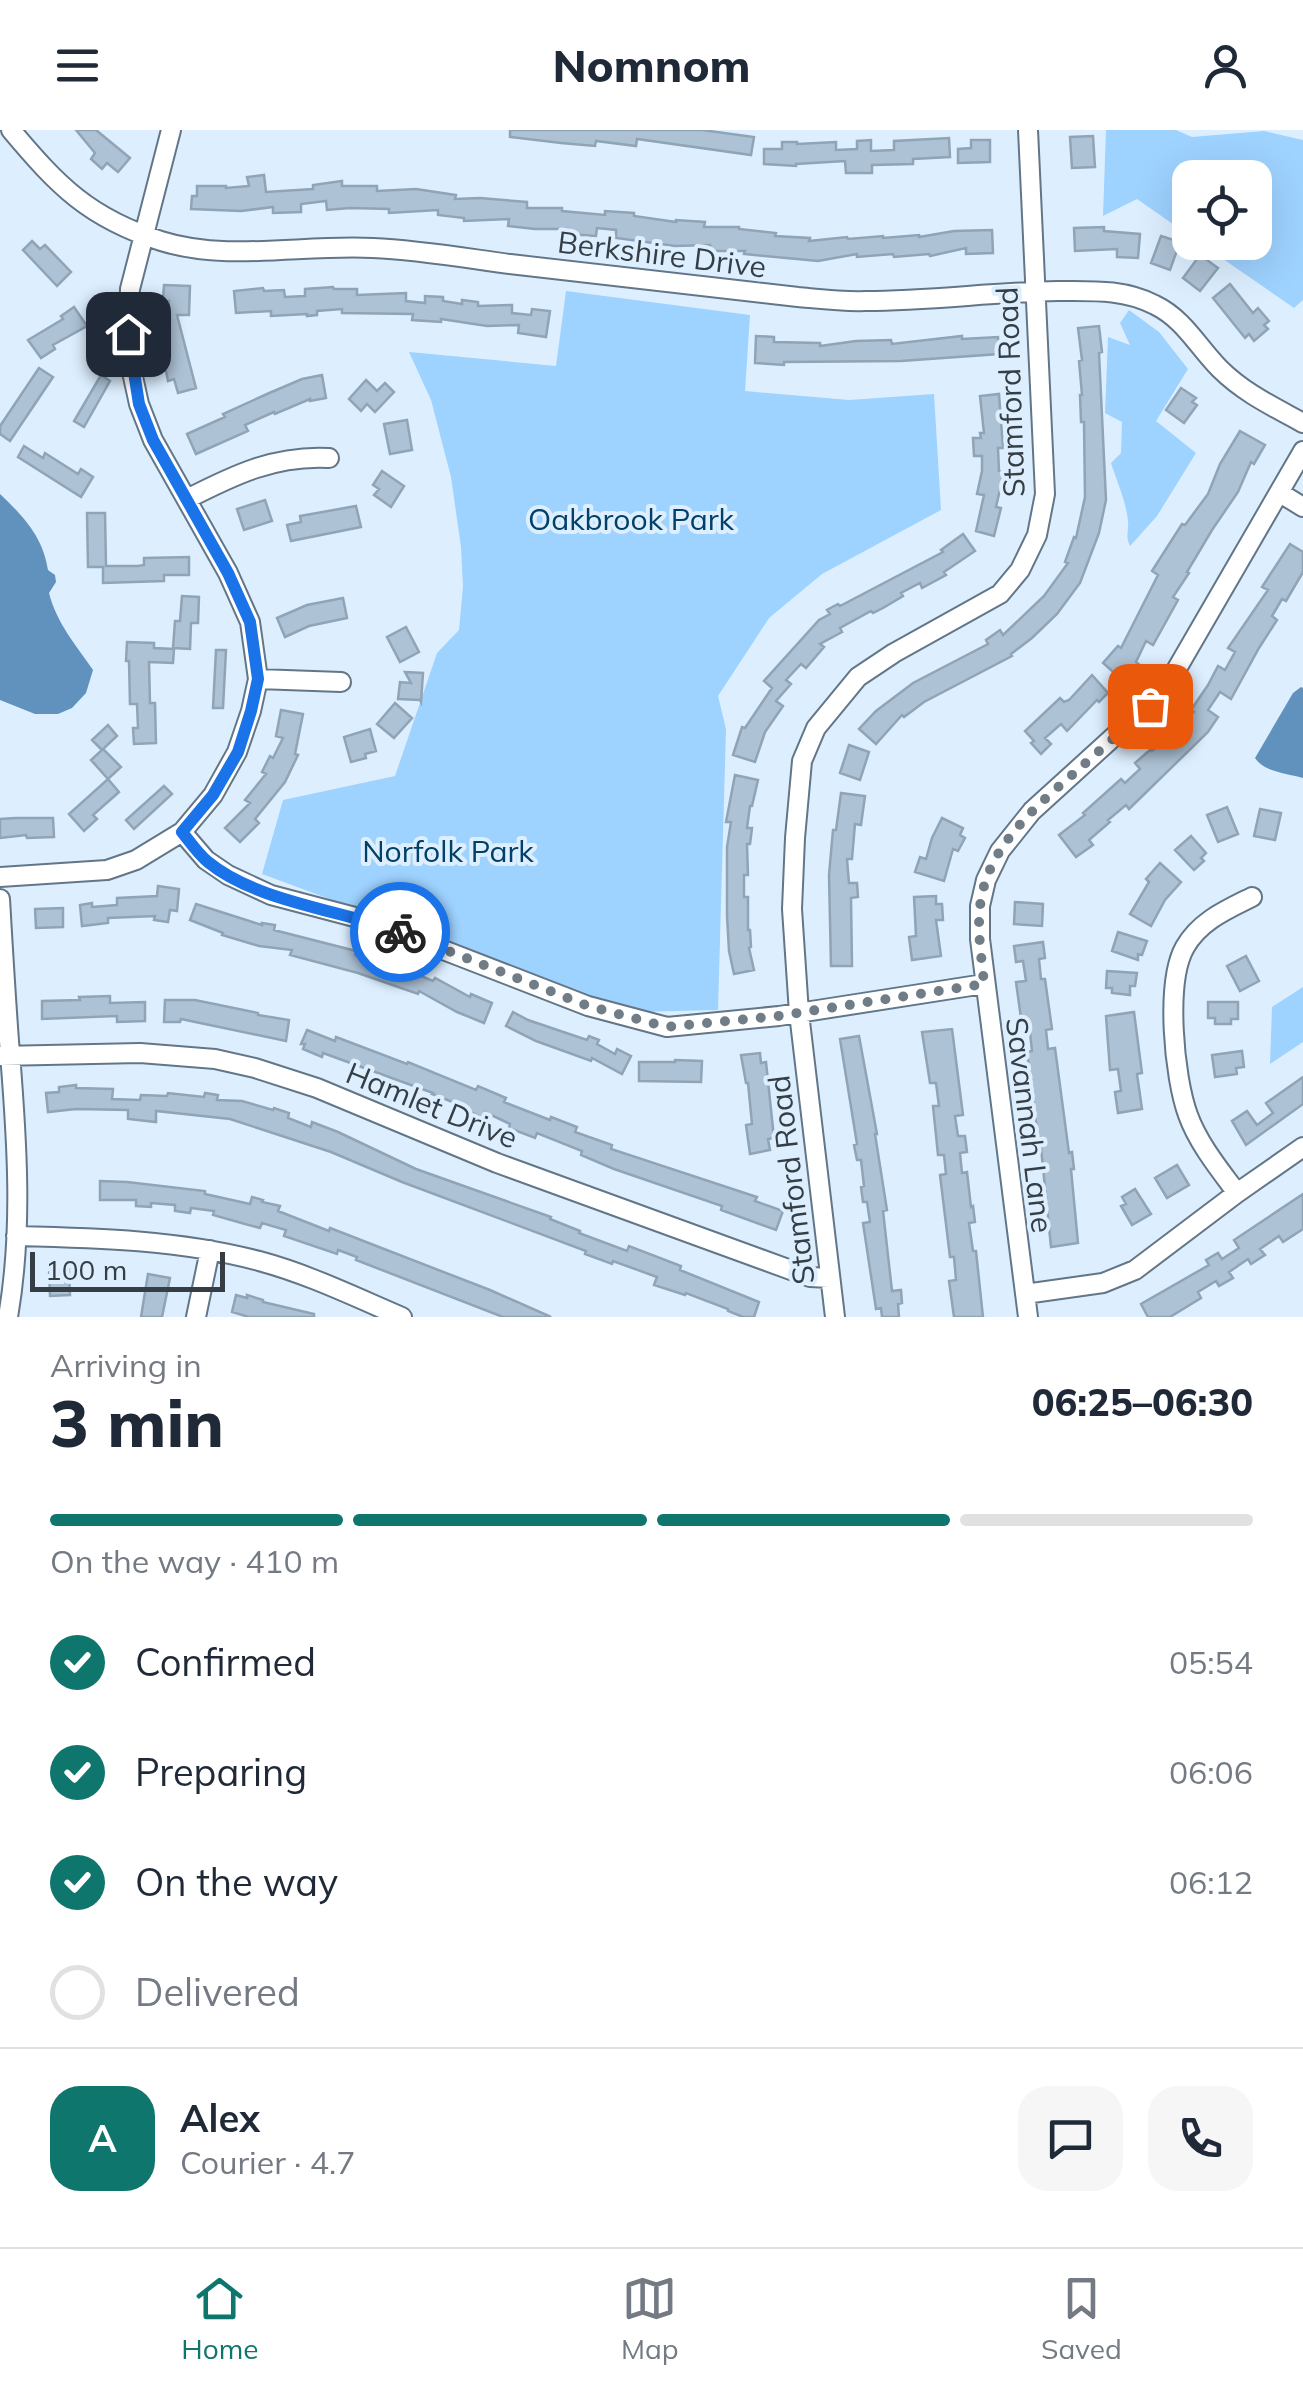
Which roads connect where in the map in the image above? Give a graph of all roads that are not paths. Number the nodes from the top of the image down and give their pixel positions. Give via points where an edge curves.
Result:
1 (10, 130) edge
2 (172, 130) edge
3 (1028, 130) edge
4 (144, 233) junction
5 (1035, 291) junction
6 (1303, 424) edge
7 (1303, 451) edge
8 (329, 458) dead end
9 (1280, 493) junction
10 (186, 499) junction
11 (1303, 506) edge
12 (258, 679) junction
13 (341, 682) dead end
14 (182, 832) junction
15 (0, 877) edge
16 (1252, 897) dead end
17 (0, 899) edge
18 (984, 984) junction
19 (800, 1013) junction
20 (5, 1055) edge
21 (1303, 1147) edge
22 (1237, 1193) junction
23 (16, 1236) junction
24 (210, 1250) junction
25 (829, 1278) junction
26 (1025, 1294) junction
27 (8, 1317) edge
28 (196, 1317) edge
29 (402, 1317) edge
30 (835, 1317) edge
31 (1028, 1317) edge

1 - 4 street, Berkshire Drive via 88,208
2 - 4 street
3 - 5 street, Stamford Road
4 - 5 street, Berkshire Drive via 186,247 373,248 866,302
4 - 10 street via 130,289 132,372 153,440
5 - 6 street, Berkshire Drive via 1136,296 1195,338 1249,393
5 - 19 street, Stamford Road via 1045,494 1037,536 1000,594 858,677 816,728 802,761 794,838
7 - 9 street, Savannah Lane
8 - 10 street via 266,463
9 - 11 street
9 - 18 street, Savannah Lane via 1164,692 1032,812 1000,851 980,906
10 - 12 street via 250,622
12 - 13 street
12 - 14 street via 238,752
14 - 15 street via 107,870
14 - 19 street via 206,860 271,894 378,924 588,1006 667,1027
16 - 22 street via 1198,930 1184,949 1173,991 1187,1113
17 - 20 street
18 - 19 street
18 - 26 street, Savannah Lane
19 - 25 street, Stamford Road
20 - 23 street via 17,1149
20 - 25 street, Hamlet Drive via 140,1053 255,1068 810,1277
21 - 22 street
22 - 26 street via 1135,1270 1103,1283
23 - 24 street
23 - 27 street
24 - 28 street
24 - 29 street via 282,1268
25 - 30 street, Stamford Road
26 - 31 street, Savannah Lane

